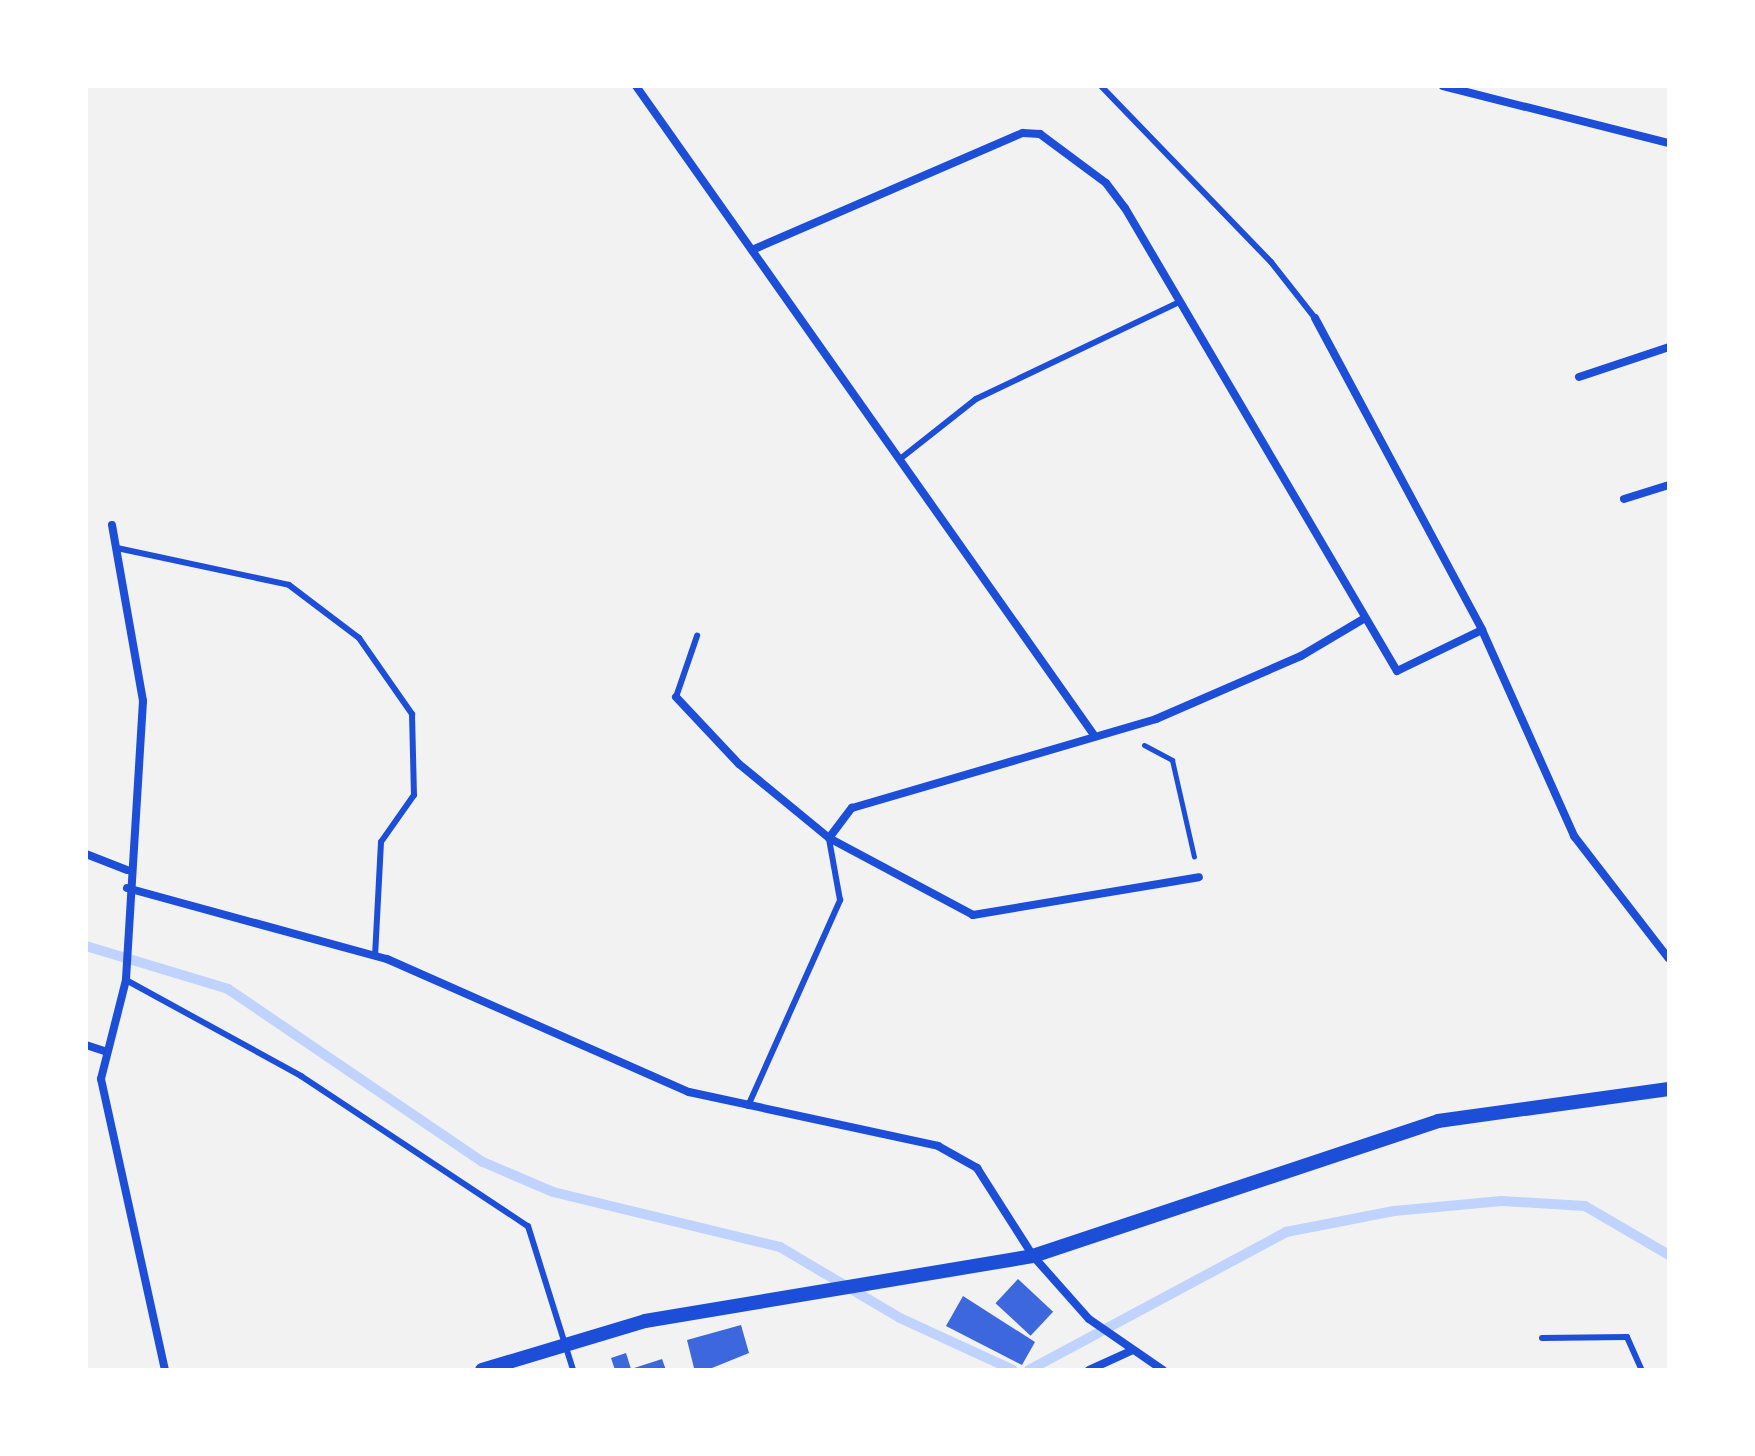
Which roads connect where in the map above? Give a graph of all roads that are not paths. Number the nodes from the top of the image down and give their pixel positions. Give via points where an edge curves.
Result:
1 (636, 86) edge
2 (1101, 86) edge
3 (1443, 86) edge
4 (1669, 143) edge
5 (752, 250) junction
6 (1179, 302) junction
7 (1315, 318) joint
8 (1669, 347) edge
9 (1579, 377) dead end
10 (900, 459) junction
11 (1669, 485) edge
12 (1624, 499) dead end
13 (112, 525) dead end
14 (117, 548) junction
15 (1365, 618) junction
16 (1482, 630) junction
17 (697, 636) dead end
18 (676, 697) joint
19 (1094, 735) junction
20 (829, 838) junction
21 (86, 854) edge
22 (127, 870) junction
23 (1199, 877) road end
24 (127, 888) junction
25 (375, 955) junction
26 (1669, 959) edge
27 (126, 980) junction
28 (86, 1045) edge
29 (105, 1051) junction
30 (1669, 1089) edge
31 (748, 1106) junction
32 (1033, 1256) junction
33 (1542, 1338) dead end
34 (564, 1345) junction
35 (1129, 1346) junction
36 (165, 1370) edge
37 (482, 1370) edge
38 (573, 1370) edge
39 (1089, 1370) edge
40 (1163, 1370) edge
41 (1642, 1370) edge

1 - 5 street
2 - 7 lane via 1271,262
3 - 4 street
5 - 6 street via 1023,133 1040,134 1106,183
5 - 10 street
6 - 10 lane via 976,399
6 - 15 street
7 - 16 street
8 - 9 street
10 - 19 street
11 - 12 street
13 - 14 street
14 - 22 street via 143,701
14 - 25 lane via 289,585 359,638 412,714 414,795 381,842
15 - 16 street via 1397,671
15 - 19 street via 1301,656
16 - 26 street via 1574,836
17 - 18 lane
18 - 20 street via 739,764
19 - 20 street via 852,808
20 - 23 street via 987,918
20 - 31 lane via 840,900
21 - 22 street
22 - 24 street
24 - 25 street
24 - 27 street
25 - 31 street via 689,1092
27 - 29 street
27 - 34 lane via 301,1076 528,1226
28 - 29 street
29 - 36 street via 101,1079
30 - 32 street via 1438,1121
31 - 32 street via 938,1146 977,1168
32 - 34 street via 884,1286 645,1321
32 - 35 street via 1089,1319
33 - 41 lane via 1627,1337
34 - 37 street
34 - 38 lane
35 - 39 street
35 - 40 street

